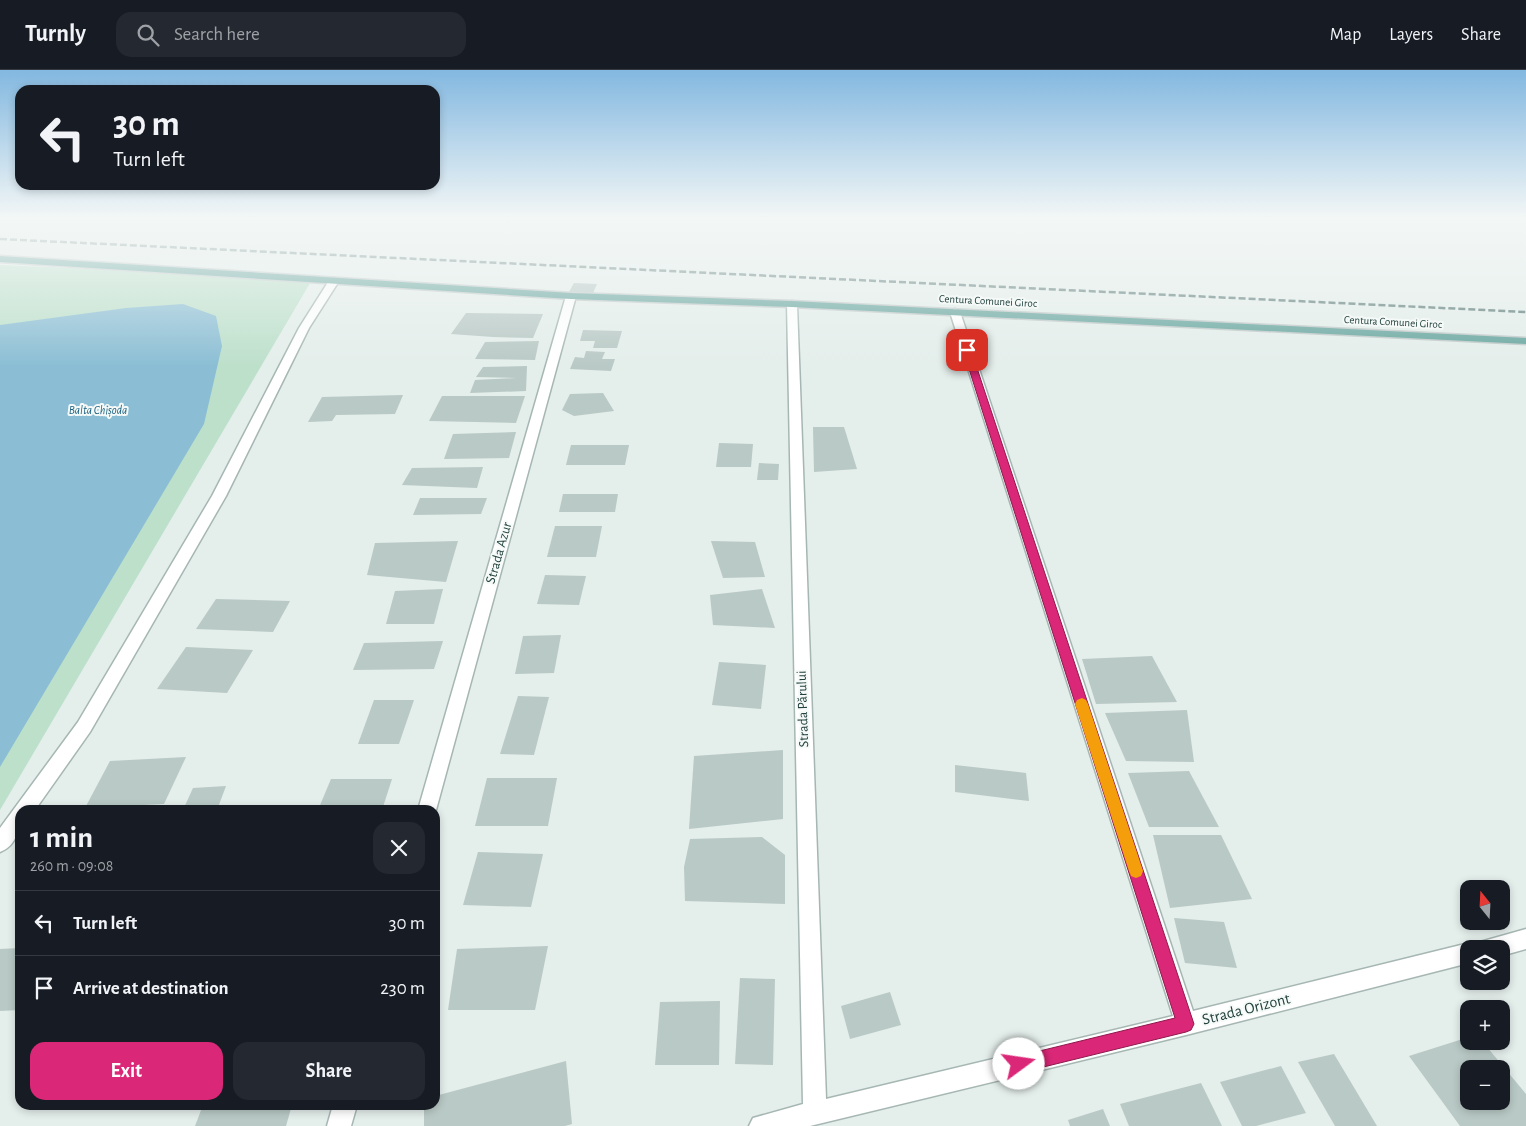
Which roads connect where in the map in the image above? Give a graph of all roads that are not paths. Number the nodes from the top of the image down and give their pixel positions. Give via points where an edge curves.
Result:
1 (126, 267) edge
2 (334, 281) junction
3 (571, 296) junction
4 (792, 304) junction
5 (955, 312) junction
6 (1526, 341) edge
7 (28, 805) edge
8 (428, 805) edge
9 (15, 822) edge
10 (0, 843) edge
11 (1526, 939) edge
12 (1510, 943) edge
13 (1460, 955) edge
14 (1186, 1024) junction
15 (344, 1110) edge
16 (815, 1113) junction
17 (339, 1126) edge
18 (761, 1126) edge

1 - 2 main road, Centura Comunei Giroc
2 - 3 main road, Centura Comunei Giroc
2 - 7 street via 304,328 219,496 84,727
3 - 4 main road, Centura Comunei Giroc
3 - 8 street, Strada Azur
4 - 5 main road, Centura Comunei Giroc
4 - 16 street, Strada Părului
5 - 6 main road, Centura Comunei Giroc
5 - 14 street
9 - 10 street
11 - 12 street
13 - 14 street, Strada Orizont
14 - 16 street, Strada Orizont
15 - 17 street
16 - 18 street, Strada Orizont

